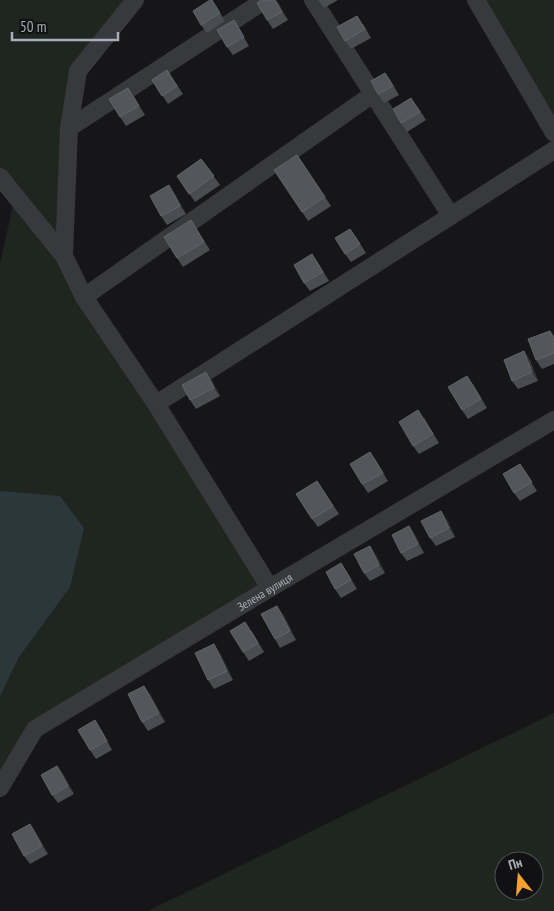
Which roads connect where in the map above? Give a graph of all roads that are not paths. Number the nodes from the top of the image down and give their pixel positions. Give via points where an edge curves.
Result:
1 (135, 0) edge
2 (265, 0) edge
3 (314, 0) edge
4 (476, 0) edge
5 (373, 94) junction
6 (69, 128) junction
7 (554, 133) edge
8 (554, 150) edge
9 (0, 177) edge
10 (451, 216) junction
11 (64, 256) junction
12 (84, 297) junction
13 (156, 404) junction
14 (554, 420) edge
15 (270, 588) junction
16 (0, 788) edge

1 - 6 street via 78,72
2 - 6 street
3 - 5 street
4 - 7 street
5 - 10 street
5 - 12 street
6 - 11 street
8 - 10 street
9 - 11 street
10 - 13 street
11 - 12 street
12 - 13 street
13 - 15 street
14 - 15 street, Зелена вулиця
15 - 16 street, Зелена вулиця via 35,729

